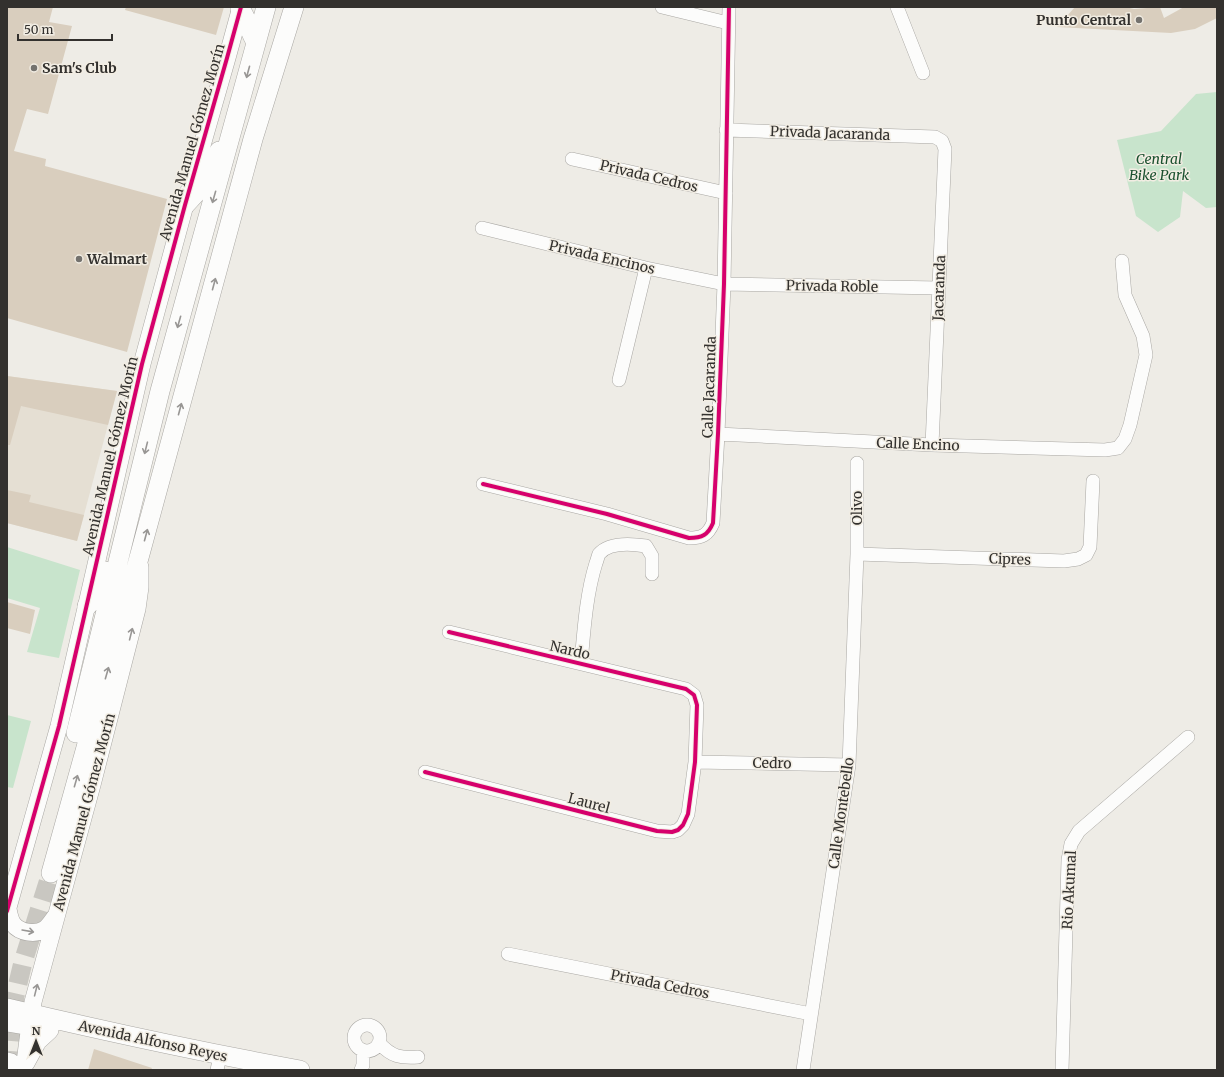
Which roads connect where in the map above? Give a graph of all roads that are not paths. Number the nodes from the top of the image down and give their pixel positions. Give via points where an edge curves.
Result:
1 (266, 7) edge
2 (294, 7) edge
3 (662, 7) edge
4 (728, 7) edge
5 (897, 7) edge
6 (240, 8) edge
7 (728, 23) junction
8 (256, 42) junction
9 (923, 73) dead end
10 (726, 130) junction
11 (935, 137) joint
12 (230, 140) junction
13 (572, 159) dead end
14 (726, 193) junction
15 (185, 205) junction
16 (482, 228) dead end
17 (1122, 261) dead end
18 (646, 268) junction
19 (724, 284) junction
20 (939, 288) junction
21 (618, 380) dead end
22 (718, 434) junction
23 (932, 445) junction
24 (857, 463) dead end
25 (1093, 481) dead end
26 (483, 484) dead end
27 (128, 524) junction
28 (140, 554) junction
29 (857, 554) junction
30 (652, 574) dead end
31 (87, 606) junction
32 (449, 632) dead end
33 (581, 664) junction
34 (686, 689) joint
35 (1188, 737) dead end
36 (695, 762) junction
37 (849, 765) junction
38 (425, 772) dead end
39 (7, 910) edge
40 (55, 917) junction
41 (508, 954) dead end
42 (7, 1008) edge
43 (812, 1014) junction
44 (30, 1020) junction
45 (7, 1022) edge
46 (48, 1030) junction
47 (380, 1043) junction
48 (363, 1051) junction
49 (418, 1056) dead end
50 (218, 1064) edge
51 (20, 1066) edge
52 (237, 1070) edge
53 (300, 1070) edge
54 (361, 1070) edge
55 (803, 1070) edge
56 (1062, 1070) edge

1 - 8 main road, Avenida Manuel Gómez Morín
28 -> 2 main road, Avenida Manuel Gómez Morín via 253,139
3 - 7 street
4 - 7 street, Calle Jacaranda
5 - 9 street
6 - 8 main road
6 - 15 street, Avenida Manuel Gómez Morín
7 - 10 street, Calle Jacaranda
8 -> 12 main road, Avenida Manuel Gómez Morín
10 - 11 street, Privada Jacaranda
10 - 14 street, Calle Jacaranda
11 - 20 street, Jacaranda via 942,141 945,149
12 - 15 main road via 221,147 196,192
12 -> 27 main road, Avenida Manuel Gómez Morín via 160,391
13 - 14 street, Privada Cedros
14 - 19 street, Calle Jacaranda
15 - 31 street, Avenida Manuel Gómez Morín via 137,385
16 - 18 street, Privada Encinos
17 - 23 street, Calle Encino via 1125,295 1143,336 1146,355 1126,439 1118,448 1106,450
18 - 19 street, Privada Encinos
18 - 21 street
19 - 20 street, Privada Roble
19 - 22 street, Calle Jacaranda
20 - 23 street, Jacaranda
22 - 23 street, Calle Encino
22 - 26 street, Calle Jacaranda via 713,523 705,536 698,538 689,538 607,514
24 - 29 street, Olivo
25 - 29 street, Cipres via 1090,547 1086,555 1078,559 1064,561
27 -> 28 main road, Avenida Manuel Gómez Morín via 45,871
27 - 31 main road via 116,542 98,594
40 -> 28 street, Avenida Manuel Gómez Morín via 137,609
29 - 37 street, Calle Montebello
30 - 33 street, Nardo via 652,556 646,546 629,544 611,547 599,554 593,574
31 - 39 street, Avenida Manuel Gómez Morín via 59,726
32 - 33 street, Nardo
33 - 34 street, Nardo
34 - 36 street, Laurel via 694,695 697,704
35 - 56 street, Rio Akumal via 1079,831 1071,844 1068,860
36 - 37 street, Cedro
36 - 38 street, Laurel via 688,814 684,824 672,832 629,825
37 - 43 street, Calle Montebello
39 -> 40 street via 17,928 31,933 45,928
44 -> 40 street, Avenida Manuel Gómez Morín
41 - 43 street, Privada Cedros
42 - 44 main road, Avenida Alfonso Reyes
43 - 55 street, Calle Montebello
44 - 45 main road, Avenida Alfonso Reyes
44 - 46 main road, Avenida Alfonso Reyes
44 - 50 main road, Avenida Alfonso Reyes via 76,1025
44 - 51 street, Avenida Manuel Gómez Morín
46 - 50 main road, Avenida Alfonso Reyes
46 - 51 main road
47 - 48 street via 373,1050
47 - 48 street via 381,1036 372,1025 358,1027 353,1041
47 - 49 street via 386,1050 398,1056
48 - 54 street
50 - 52 main road, Avenida Alfonso Reyes
50 - 53 main road, Avenida Alfonso Reyes

